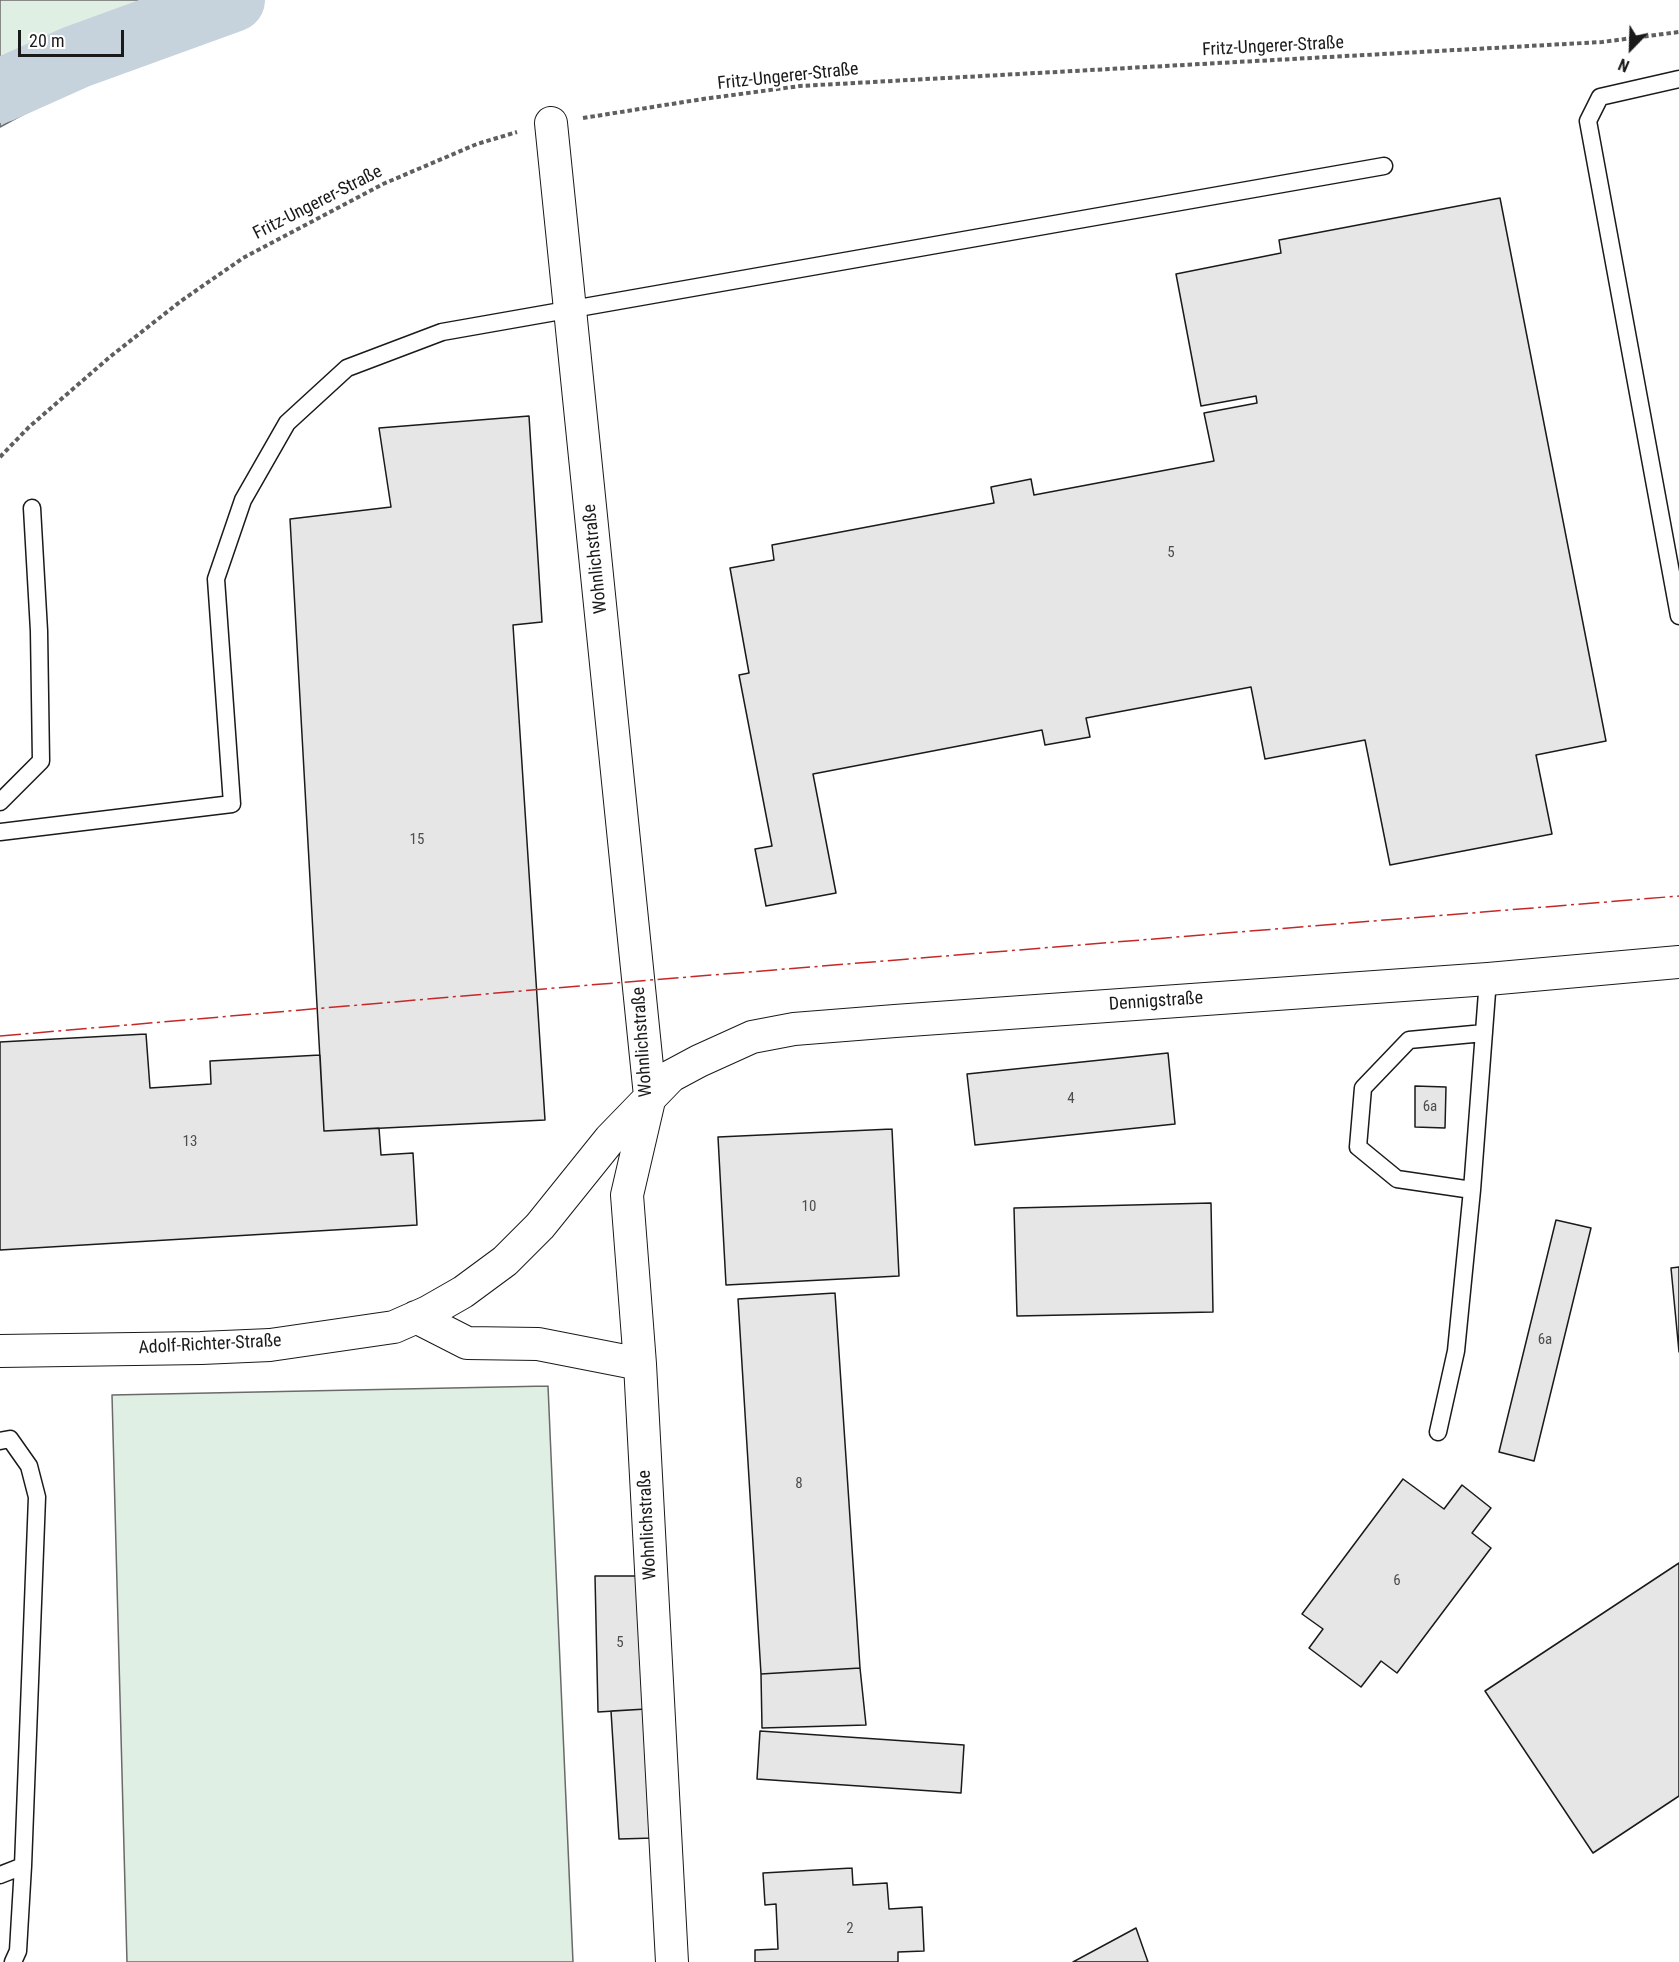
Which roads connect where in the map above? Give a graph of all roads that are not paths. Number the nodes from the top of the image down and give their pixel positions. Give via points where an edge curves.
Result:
1 (1679, 79) edge
2 (551, 123) road end
3 (1384, 166) dead end
4 (571, 310) junction
5 (32, 508) dead end
6 (1679, 616) edge
7 (0, 802) edge
8 (0, 832) edge
9 (1679, 962) edge
10 (1488, 979) junction
11 (1484, 1033) junction
12 (650, 1096) junction
13 (1472, 1190) junction
14 (416, 1317) junction
15 (0, 1351) edge
16 (640, 1364) junction
17 (1438, 1432) dead end
18 (0, 1441) edge
19 (23, 1866) junction
20 (0, 1875) edge
21 (13, 1962) edge
22 (672, 1962) edge

1 - 6 lane via 1600,97 1588,121
2 - 4 street, Wohnlichstraße
3 - 4 lane
4 - 8 lane via 442,332 346,368 287,423 243,500 216,579 232,804
4 - 12 street, Wohnlichstraße
5 - 7 lane via 41,761
9 - 10 street, Dennigstraße
10 - 11 lane
10 - 12 street, Dennigstraße via 794,1029 752,1037 699,1061 671,1076
11 - 13 lane
11 - 13 lane via 1409,1040 1363,1088 1360,1123 1359,1147 1397,1179
12 - 14 street, Adolf-Richter-Straße via 540,1226 505,1261 464,1292
12 - 16 street, Wohnlichstraße via 627,1196
13 - 17 lane via 1456,1351
14 - 15 street, Adolf-Richter-Straße via 394,1327 270,1344
14 - 16 street via 467,1343 538,1344
16 - 22 street, Wohnlichstraße
18 - 19 lane via 10,1439 29,1466 37,1497
19 - 20 lane
19 - 21 lane via 18,1951

